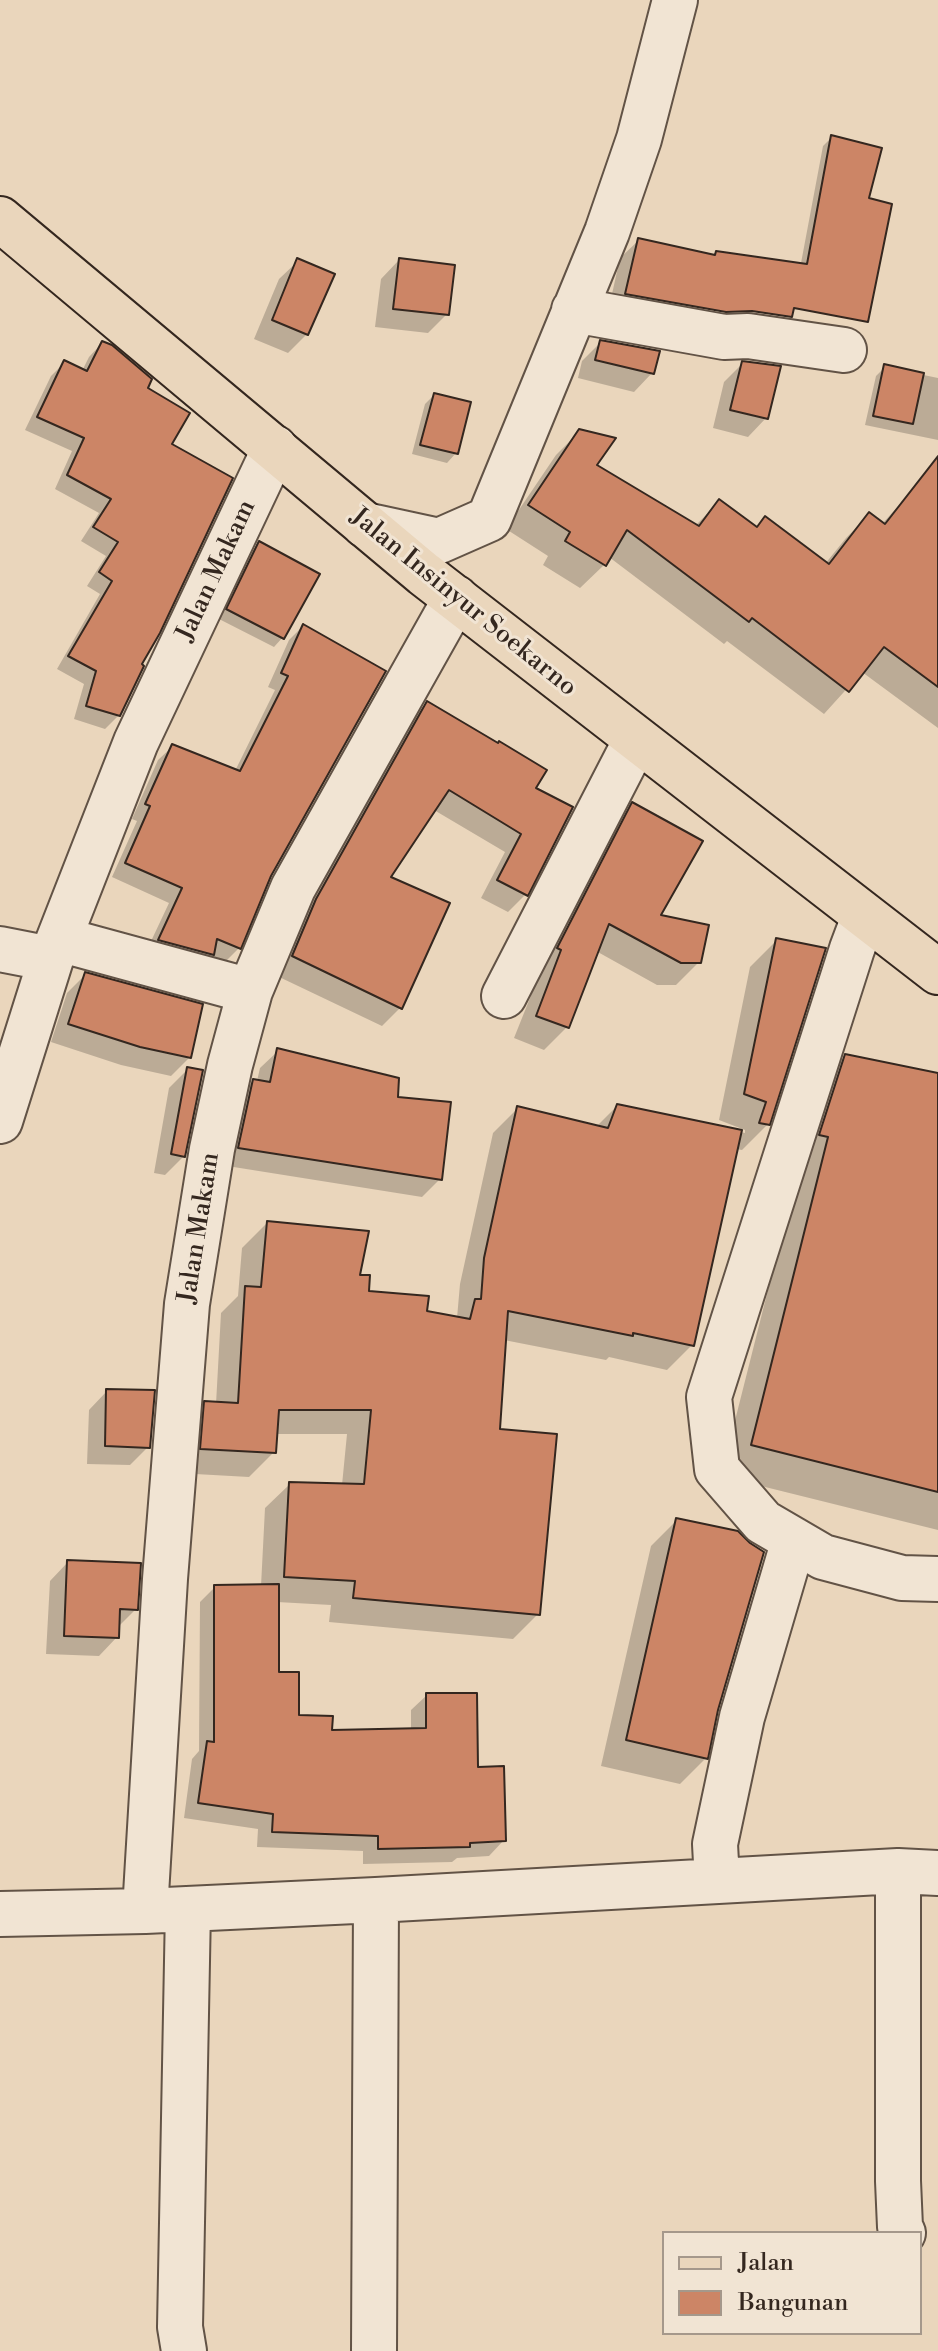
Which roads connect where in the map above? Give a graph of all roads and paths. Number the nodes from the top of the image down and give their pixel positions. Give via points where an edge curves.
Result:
1 (675, 0) edge
2 (0, 219) edge
3 (574, 310) junction
4 (844, 350) dead end
5 (275, 448) junction
6 (365, 525) junction
7 (456, 598) junction
8 (636, 740) junction
9 (864, 917) junction
10 (0, 949) edge
11 (55, 949) junction
12 (938, 972) edge
13 (250, 991) junction
14 (504, 996) dead end
15 (0, 1121) edge
16 (794, 1540) junction
17 (938, 1579) edge
18 (918, 1872) edge
19 (717, 1881) junction
20 (376, 1900) junction
21 (188, 1909) junction
22 (145, 1911) junction
23 (0, 1914) edge
24 (902, 2231) edge
25 (184, 2351) edge
26 (374, 2351) edge

1 - 3 street via 639,139
2 - 5 main road, Jalan Insinyur Soekarno
3 - 4 street via 724,337
3 - 6 street via 489,519 439,541
5 - 6 main road, Jalan Insinyur Soekarno
5 - 11 street, Jalan Makam via 136,742
6 - 7 main road, Jalan Insinyur Soekarno
7 - 8 main road, Jalan Insinyur Soekarno
7 - 13 street, Jalan Makam via 293,888
8 - 9 main road, Jalan Insinyur Soekarno
8 - 14 street
9 - 12 main road, Jalan Insinyur Soekarno
9 - 16 street via 709,1397 717,1469 763,1522
10 - 11 street
11 - 13 street
11 - 15 street, Jalan Makam
13 - 22 street, Jalan Makam via 212,1149 187,1304
16 - 17 street via 823,1557 902,1578
16 - 19 street via 742,1717 715,1844
18 - 19 street
18 - 24 street via 898,2181
19 - 20 street
20 - 21 street
20 - 26 street
21 - 22 street
21 - 25 street via 180,2327
22 - 23 street

